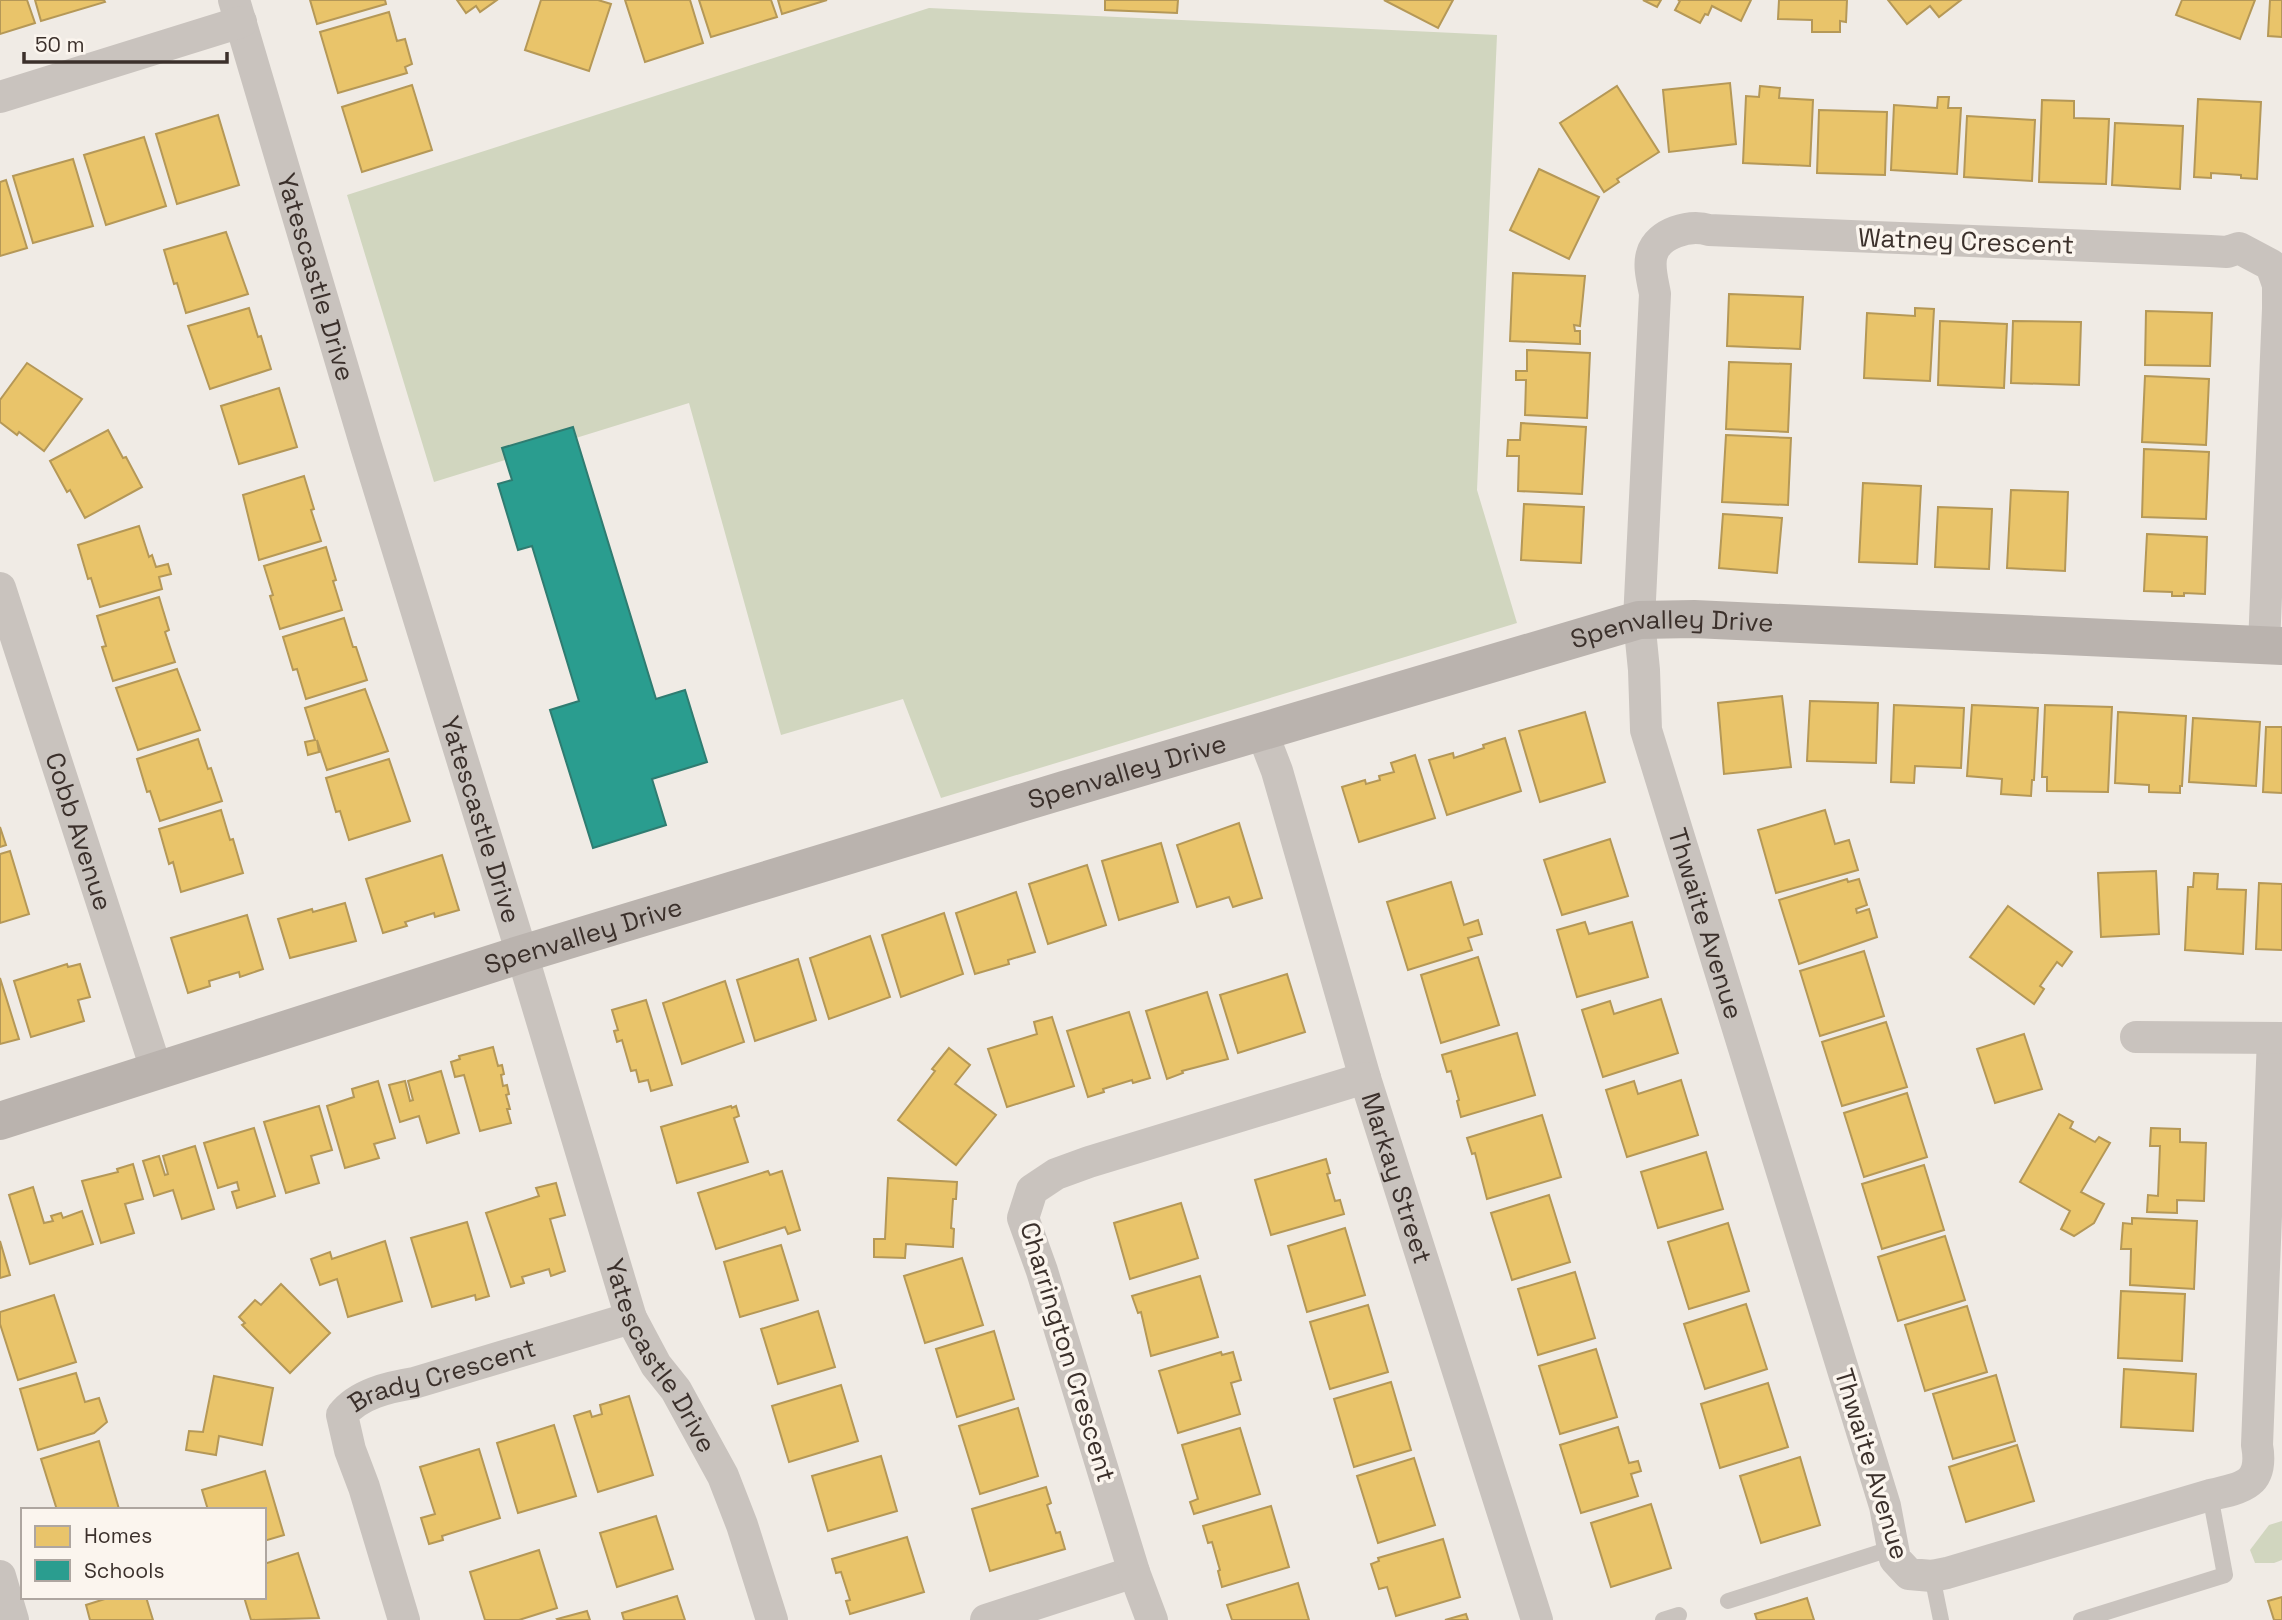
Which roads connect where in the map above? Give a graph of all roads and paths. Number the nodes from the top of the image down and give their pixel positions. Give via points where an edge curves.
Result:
1 (237, 11) edge
2 (0, 97) edge
3 (0, 588) edge
4 (1639, 620) junction
5 (2273, 646) edge
6 (1262, 732) junction
7 (522, 954) junction
8 (2136, 1037) dead end
9 (2277, 1038) edge
10 (157, 1072) junction
11 (1366, 1078) junction
12 (0, 1121) edge
13 (631, 1318) junction
14 (2210, 1495) junction
15 (1892, 1548) junction
16 (1134, 1572) junction
17 (0, 1576) edge
18 (1932, 1576) junction
19 (1728, 1601) dead end
20 (13, 1620) edge
21 (404, 1620) edge
22 (772, 1620) edge
23 (986, 1620) edge
24 (1152, 1620) edge
25 (1537, 1620) edge
26 (1941, 1620) edge
27 (2081, 1620) edge

1 - 2 street
1 - 7 street, Yatescastle Drive
3 - 10 street, Cobb Avenue
4 - 5 street, Spenvalley Drive
4 - 5 street, Watney Crescent via 1655,294 1652,254 1672,234 1697,226 2227,252 2239,248 2271,265 2278,285
4 - 6 street, Spenvalley Drive
4 - 15 street, Thwaite Avenue via 1646,730 1885,1506
6 - 7 street, Spenvalley Drive
6 - 11 street, Markay Street
7 - 10 street, Spenvalley Drive
7 - 13 street, Yatescastle Drive
8 - 9 street
9 - 14 street, Thwaite Avenue via 2257,1445 2260,1460 2255,1477 2246,1485
10 - 12 street, Spenvalley Drive
11 - 16 street, Charrington Crescent via 1089,1162 1056,1174 1032,1190 1023,1218
11 - 25 street, Markay Street
13 - 21 street, Brady Crescent via 388,1387 351,1404 342,1415
13 - 22 street, Yatescastle Drive via 723,1476
14 - 18 street, Thwaite Avenue
14 - 27 lane via 2225,1575
15 - 18 street, Thwaite Avenue via 1895,1559 1909,1574
15 - 19 lane
16 - 23 street
16 - 24 street
17 - 20 street
18 - 26 lane

